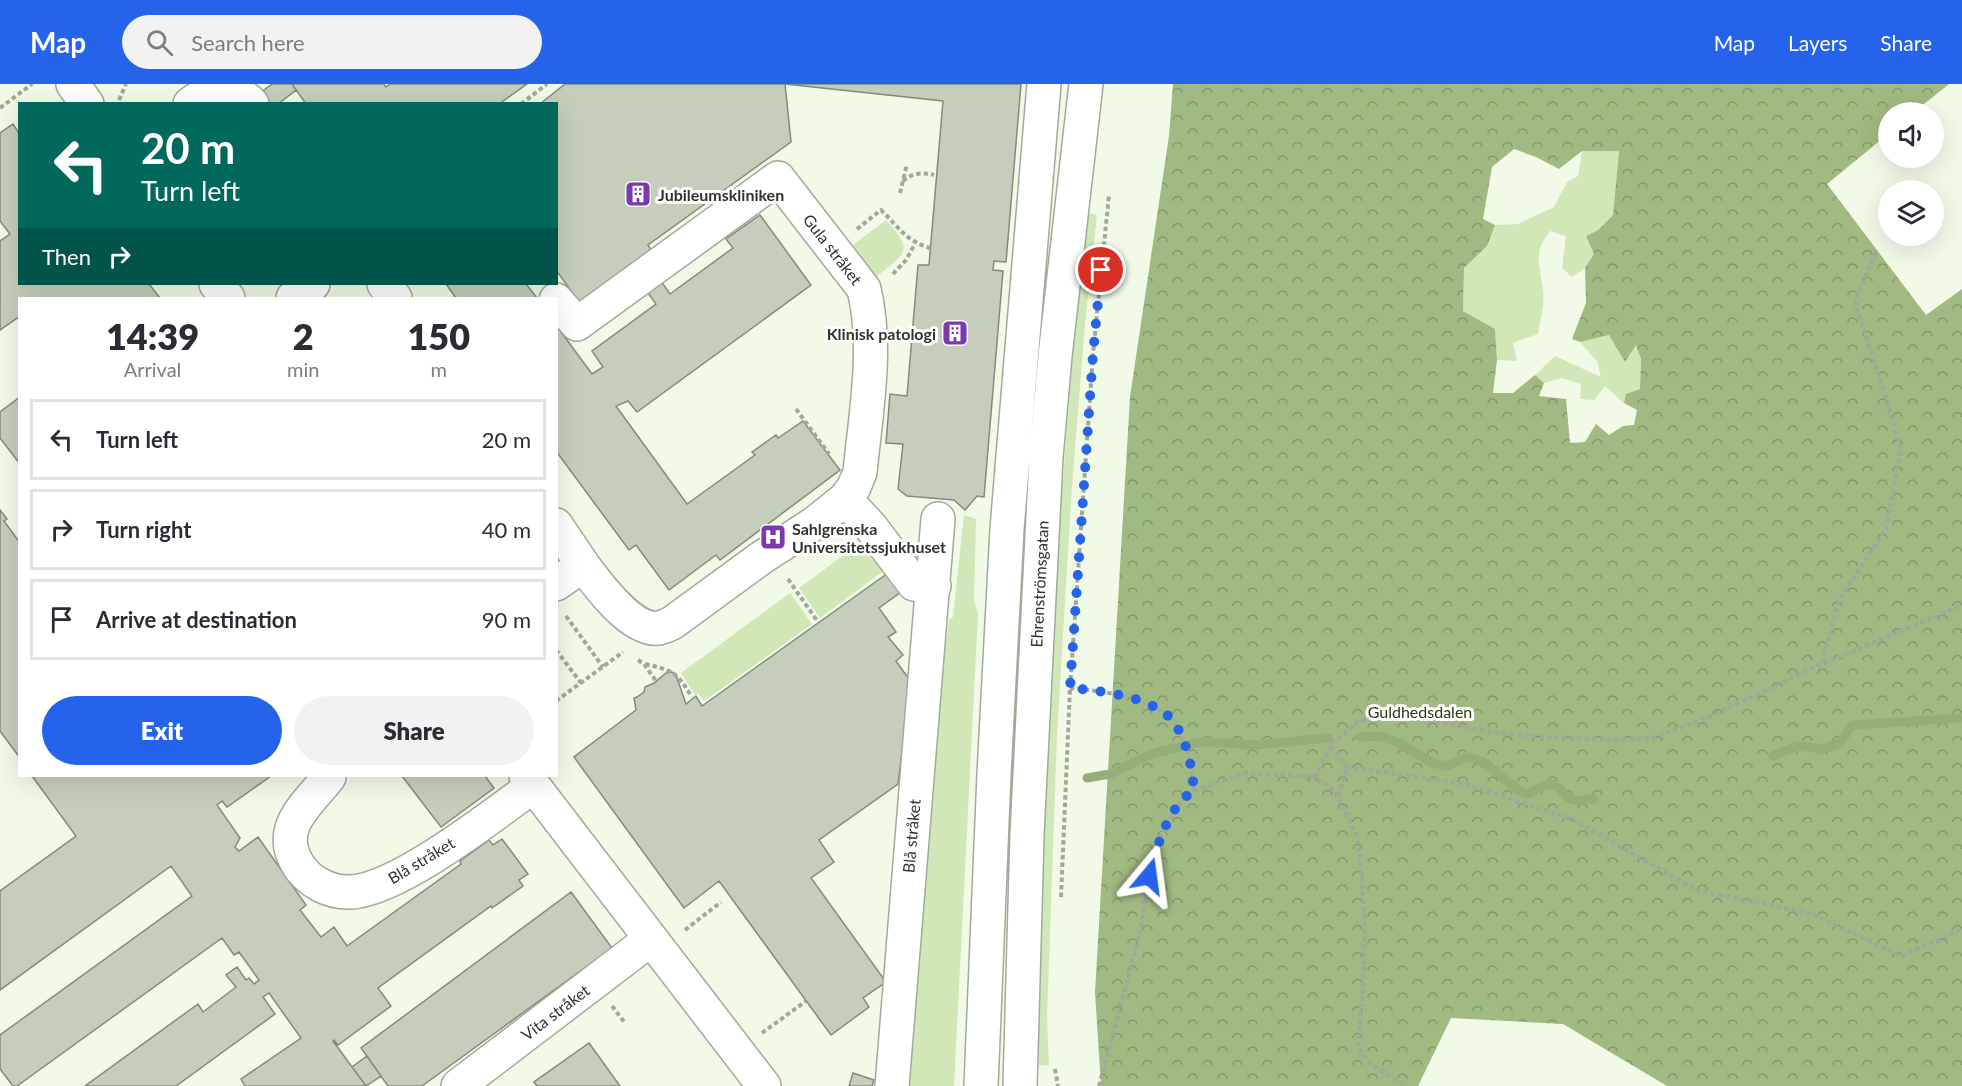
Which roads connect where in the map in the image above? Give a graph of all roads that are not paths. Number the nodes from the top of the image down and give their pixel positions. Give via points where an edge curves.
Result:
1 (73, 84) edge
2 (1044, 84) edge
3 (1086, 84) edge
4 (86, 102) edge
5 (192, 102) edge
6 (250, 102) edge
7 (217, 285) edge
8 (312, 285) edge
9 (385, 285) edge
10 (545, 285) edge
11 (227, 297) edge
12 (294, 297) edge
13 (394, 297) edge
14 (554, 297) edge
15 (558, 301) edge
16 (850, 493) junction
17 (938, 519) dead end
18 (558, 528) edge
19 (583, 565) junction
20 (558, 583) edge
21 (934, 586) junction
22 (329, 777) dead end
23 (529, 781) edge
24 (664, 937) junction
25 (458, 1086) edge
26 (764, 1086) edge
27 (892, 1086) edge
28 (981, 1086) edge
29 (1020, 1086) edge

1 - 4 street
2 - 28 street via 1007,529
3 - 29 street, Ehrenströmsgatan via 1046,457 1027,835
5 - 6 street via 208,90 222,86 237,90
7 - 11 street
8 - 12 street
9 - 13 street
10 - 14 street, Gula stråket
15 - 16 street, Gula stråket via 577,324 778,178 864,289 869,307 870,368 860,472
16 - 19 street via 815,523 672,623 657,629 630,618
16 - 21 street via 868,524 914,584
17 - 21 street
18 - 19 street
19 - 20 street
21 - 27 street, Blå stråket
22 - 23 street, Blå stråket via 293,823 288,838 294,859 308,878 342,892 363,890 407,871
23 - 24 street, Blå stråket
24 - 25 street, Vita stråket
24 - 26 street, Blå stråket

